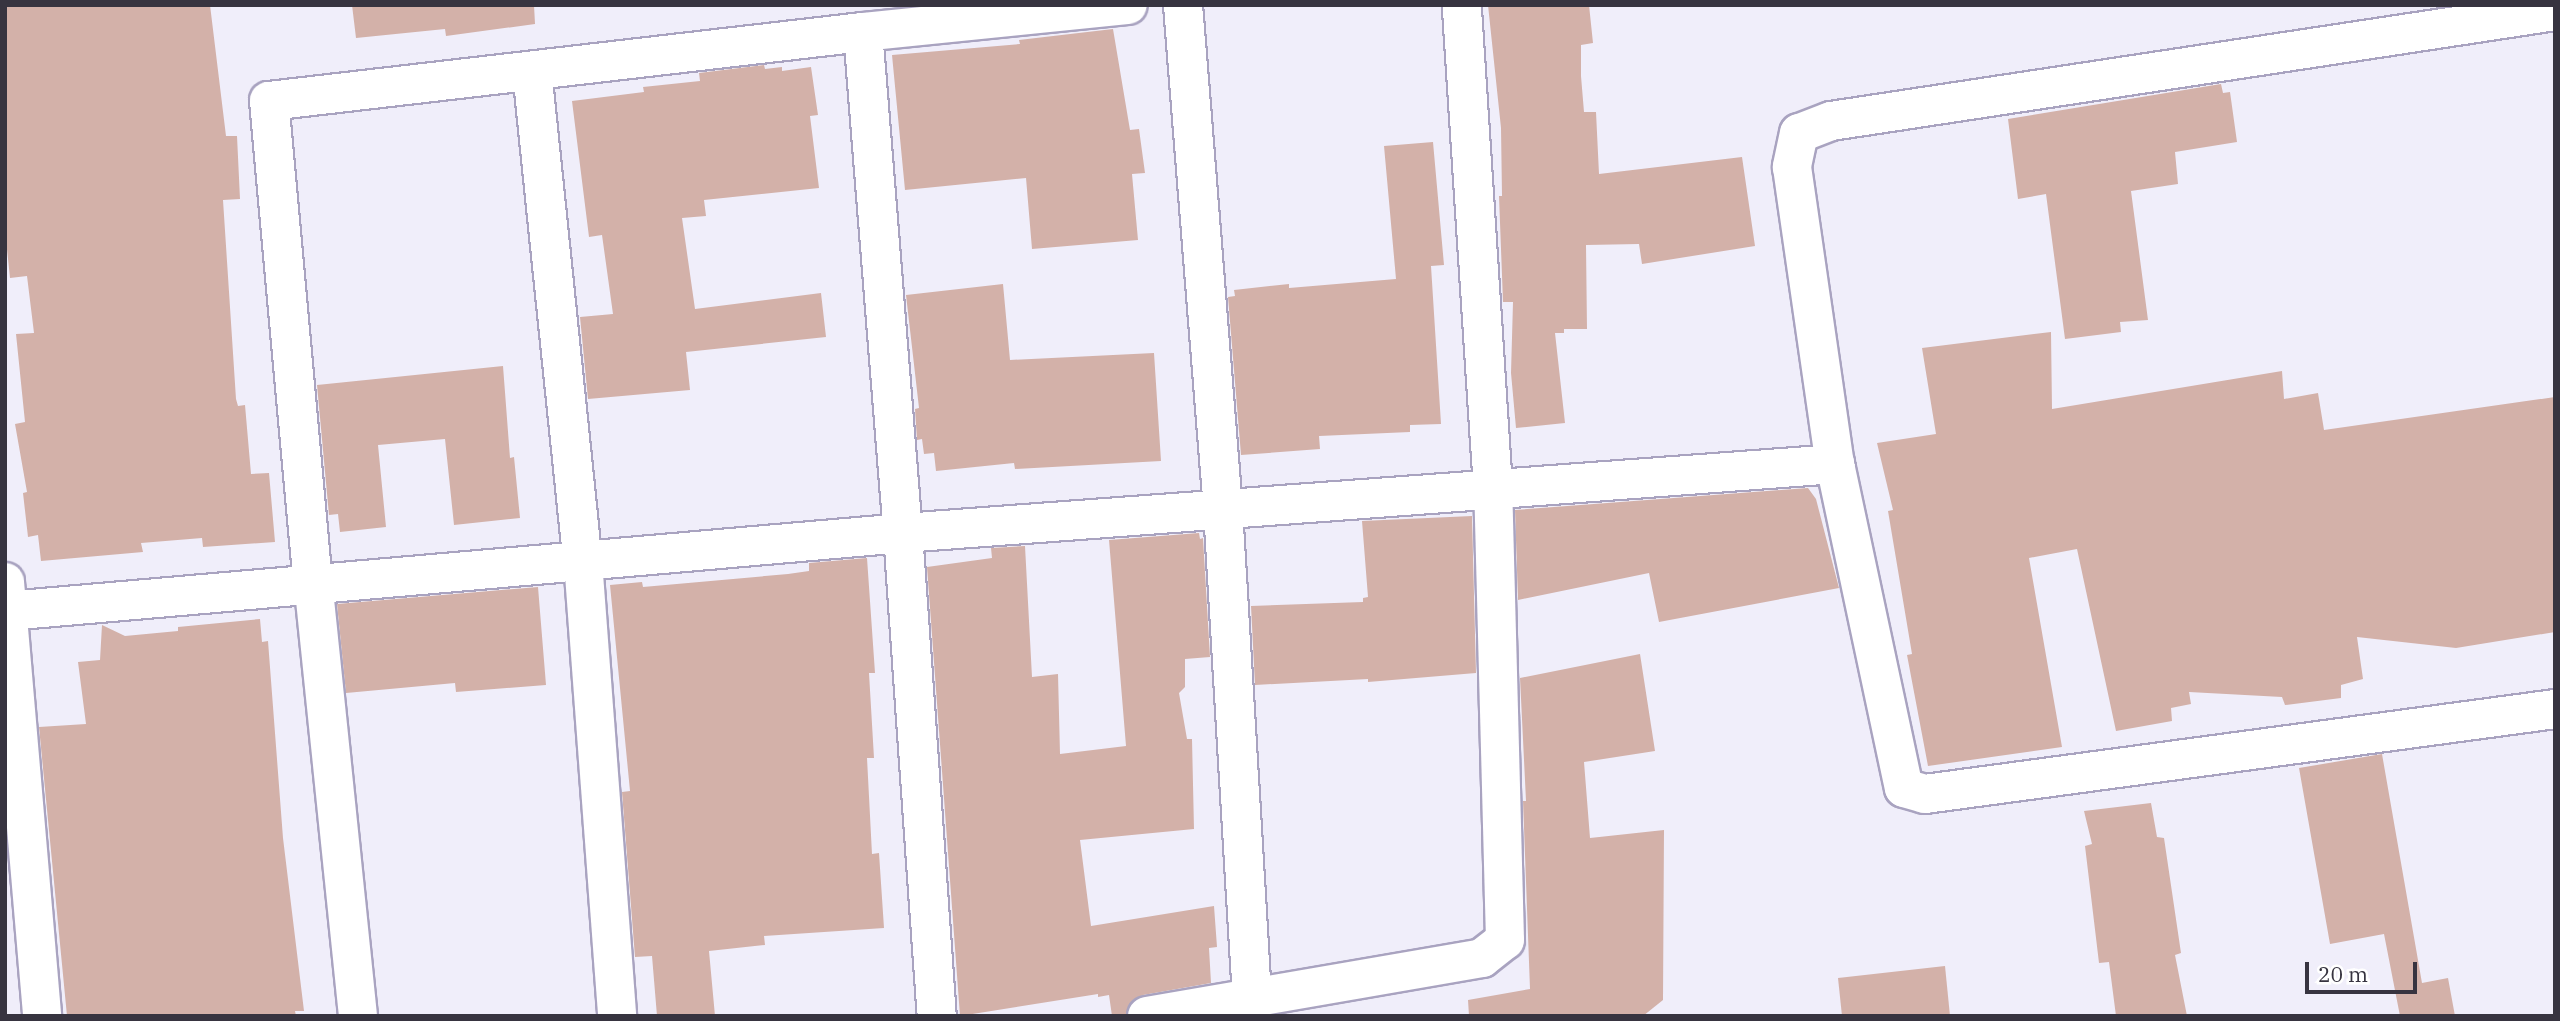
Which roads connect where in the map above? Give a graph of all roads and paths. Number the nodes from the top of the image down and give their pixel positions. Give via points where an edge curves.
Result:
1 (1128, 5) edge
2 (1183, 5) edge
3 (1462, 5) edge
4 (2555, 11) edge
5 (844, 24) edge
6 (531, 71) junction
7 (1835, 464) junction
8 (1493, 489) junction
9 (1223, 509) junction
10 (904, 533) junction
11 (583, 561) junction
12 (313, 584) junction
13 (6, 596) edge
14 (2555, 709) edge
15 (1252, 998) junction
16 (43, 1016) edge
17 (358, 1016) edge
18 (617, 1016) edge
19 (937, 1016) edge
20 (1147, 1016) edge

1 - 5 street
2 - 9 street
3 - 8 street
4 - 7 street via 1831,121 1799,134 1792,167
5 - 6 street
5 - 10 street
6 - 11 street
6 - 12 street via 269,101
7 - 8 street
7 - 14 street via 1904,788 1925,793
8 - 9 street
8 - 15 street via 1505,940 1482,958
9 - 10 street
9 - 15 street
10 - 11 street
10 - 19 street
11 - 12 street
11 - 18 street
12 - 13 street
12 - 17 street
13 - 16 street
15 - 20 street

